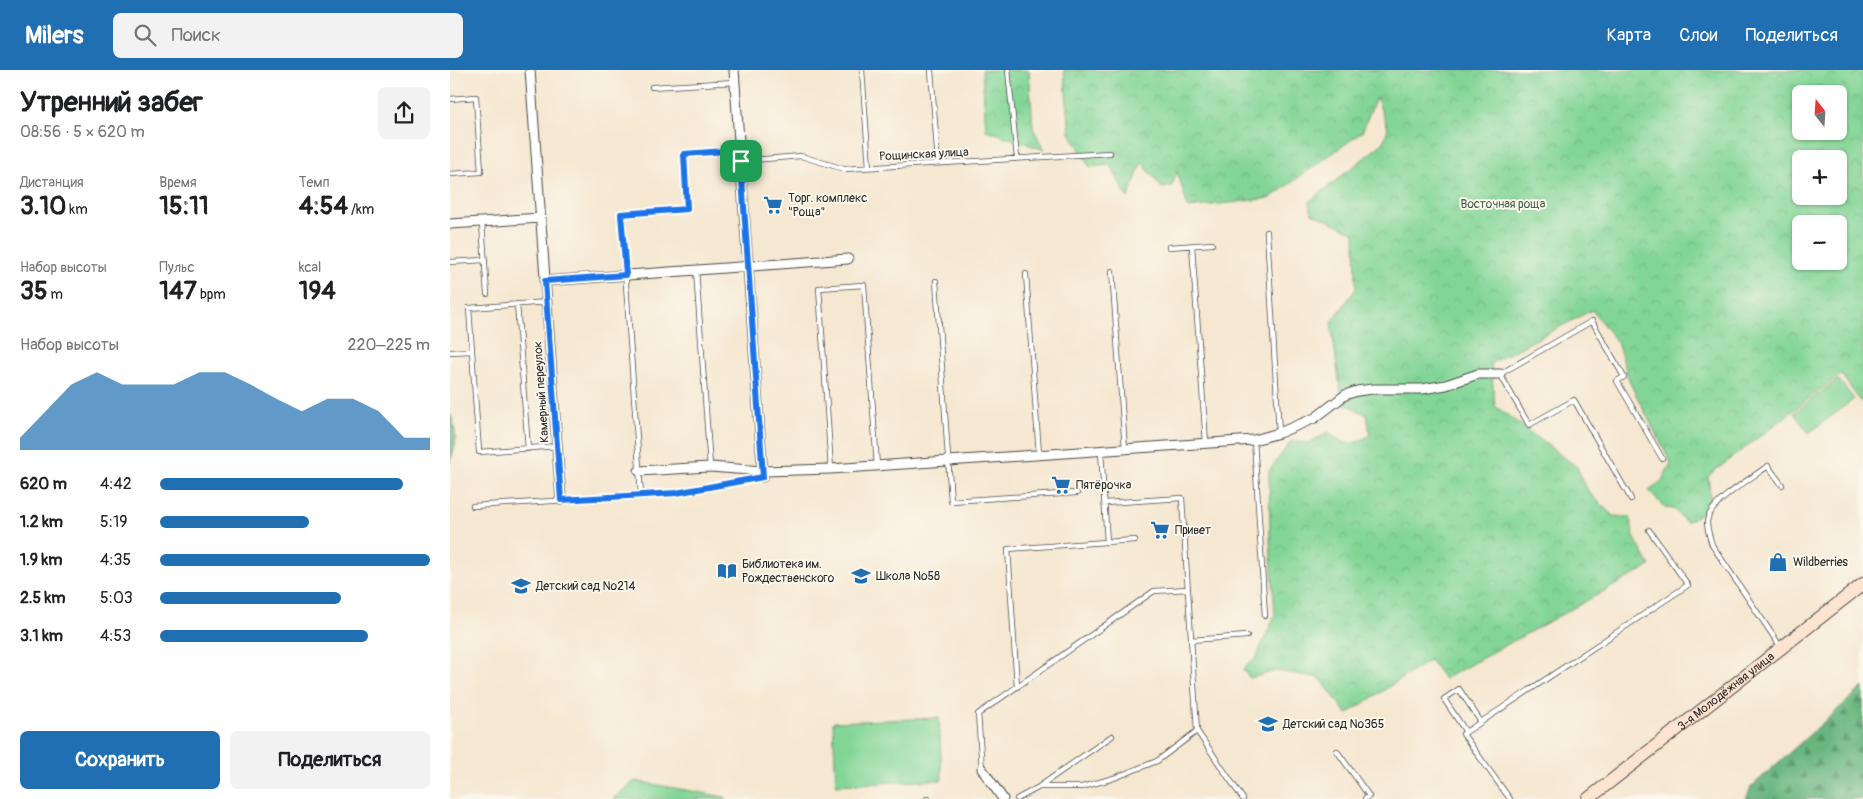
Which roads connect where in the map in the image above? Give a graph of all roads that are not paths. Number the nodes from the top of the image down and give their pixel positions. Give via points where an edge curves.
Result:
1 (530, 70) edge
2 (734, 70) edge
3 (862, 70) edge
4 (930, 70) edge
5 (1008, 70) edge
6 (735, 82) junction
7 (652, 88) dead end
8 (450, 99) edge
9 (740, 150) junction
10 (1110, 152) dead end
11 (1017, 158) junction
12 (741, 161) junction
13 (938, 163) junction
14 (869, 167) junction
15 (450, 174) edge
16 (541, 218) junction
17 (482, 222) junction
18 (450, 224) edge
19 (1267, 232) dead end
20 (1212, 244) dead end
21 (1192, 246) junction
22 (1169, 247) dead end
23 (848, 259) dead end
24 (485, 260) junction
25 (450, 262) edge
26 (748, 266) junction
27 (696, 270) junction
28 (1112, 271) dead end
29 (1026, 274) dead end
30 (626, 275) junction
31 (545, 281) junction
32 (936, 281) dead end
33 (487, 294) dead end
34 (547, 302) junction
35 (517, 304) junction
36 (472, 351) junction
37 (450, 352) edge
38 (1500, 374) junction
39 (1279, 433) junction
40 (1254, 440) junction
41 (1206, 443) junction
42 (557, 446) junction
43 (528, 448) junction
44 (1125, 449) junction
45 (1102, 451) junction
46 (1039, 455) junction
47 (1662, 458) dead end
48 (948, 461) junction
49 (877, 466) junction
50 (710, 467) junction
51 (831, 469) junction
52 (640, 471) junction
53 (763, 474) junction
54 (1782, 485) dead end
55 (1077, 493) dead end
56 (641, 495) junction
57 (1631, 499) dead end
58 (561, 500) junction
59 (1105, 503) junction
60 (473, 506) dead end
61 (1649, 530) dead end
62 (1135, 540) dead end
63 (1107, 542) junction
64 (1863, 584) edge
65 (1188, 589) junction
66 (1265, 616) dead end
67 (1247, 636) dead end
68 (1191, 640) junction
69 (1781, 648) junction
70 (1017, 687) junction
71 (1481, 722) junction
72 (1197, 731) junction
73 (1466, 732) junction
74 (1112, 736) dead end
75 (1337, 751) dead end
76 (982, 769) joint
77 (1039, 787) junction
78 (1003, 799) edge
79 (1017, 799) edge
80 (1244, 799) edge
81 (1365, 799) edge
82 (1510, 799) edge
83 (1588, 799) edge

1 - 16 street, Камерный переулок
2 - 6 street
3 - 14 lane
4 - 13 lane
5 - 11 lane
6 - 7 lane
6 - 9 street
8 - 15 lane via 476,97 481,172
9 - 12 street
9 - 30 lane via 684,154 687,209 621,214
10 - 11 lane, Рощинская улица
11 - 13 lane, Рощинская улица
12 - 14 lane, Рощинская улица via 801,156 844,169
12 - 26 street
13 - 14 lane, Рощинская улица
16 - 17 street
16 - 31 street, Камерный переулок
17 - 18 street
17 - 24 lane
19 - 39 lane
20 - 21 lane
21 - 22 lane
21 - 41 lane
23 - 26 street
24 - 25 lane
24 - 33 lane
26 - 27 street
26 - 53 street
27 - 30 street
27 - 50 lane
28 - 44 lane
29 - 46 lane
30 - 31 street
30 - 52 lane
31 - 34 street, Камерный переулок
32 - 48 lane
34 - 35 lane
34 - 42 street, Камерный переулок
35 - 36 lane via 469,308
35 - 43 lane
36 - 37 lane
36 - 43 lane via 480,452
38 - 39 street via 1478,374 1422,389 1357,391 1345,395 1316,418
38 - 47 lane via 1592,321 1624,377 1617,381
38 - 57 lane via 1529,426 1574,400
39 - 40 street
40 - 41 street
40 - 66 lane
41 - 44 street
42 - 43 lane
42 - 58 street, Камерный переулок
44 - 45 street
45 - 46 street
45 - 59 lane
46 - 48 street
48 - 49 street
48 - 55 lane via 951,501
49 - 51 street
49 - 51 lane via 864,285 818,288
50 - 52 street
50 - 53 street
51 - 53 street
52 - 56 lane
53 - 56 lane via 676,493
54 - 69 lane via 1768,466 1721,501 1707,520 1712,545
56 - 58 lane
58 - 60 lane
59 - 63 lane
59 - 65 lane via 1182,498
61 - 71 lane via 1688,585
62 - 63 lane
63 - 70 lane via 1008,548
64 - 69 main road, 3-я Молодёжная улица
65 - 68 lane
65 - 70 lane via 1154,592
67 - 68 lane
68 - 72 lane
69 - 83 main road, 3-я Молодёжная улица
70 - 76 lane via 978,714
71 - 73 lane
71 - 73 lane via 1459,689 1444,698
72 - 77 lane via 1157,761 1114,778 1082,788
72 - 80 lane
73 - 82 lane via 1463,734
74 - 77 lane
75 - 81 lane via 1369,796
76 - 78 street
77 - 79 lane

